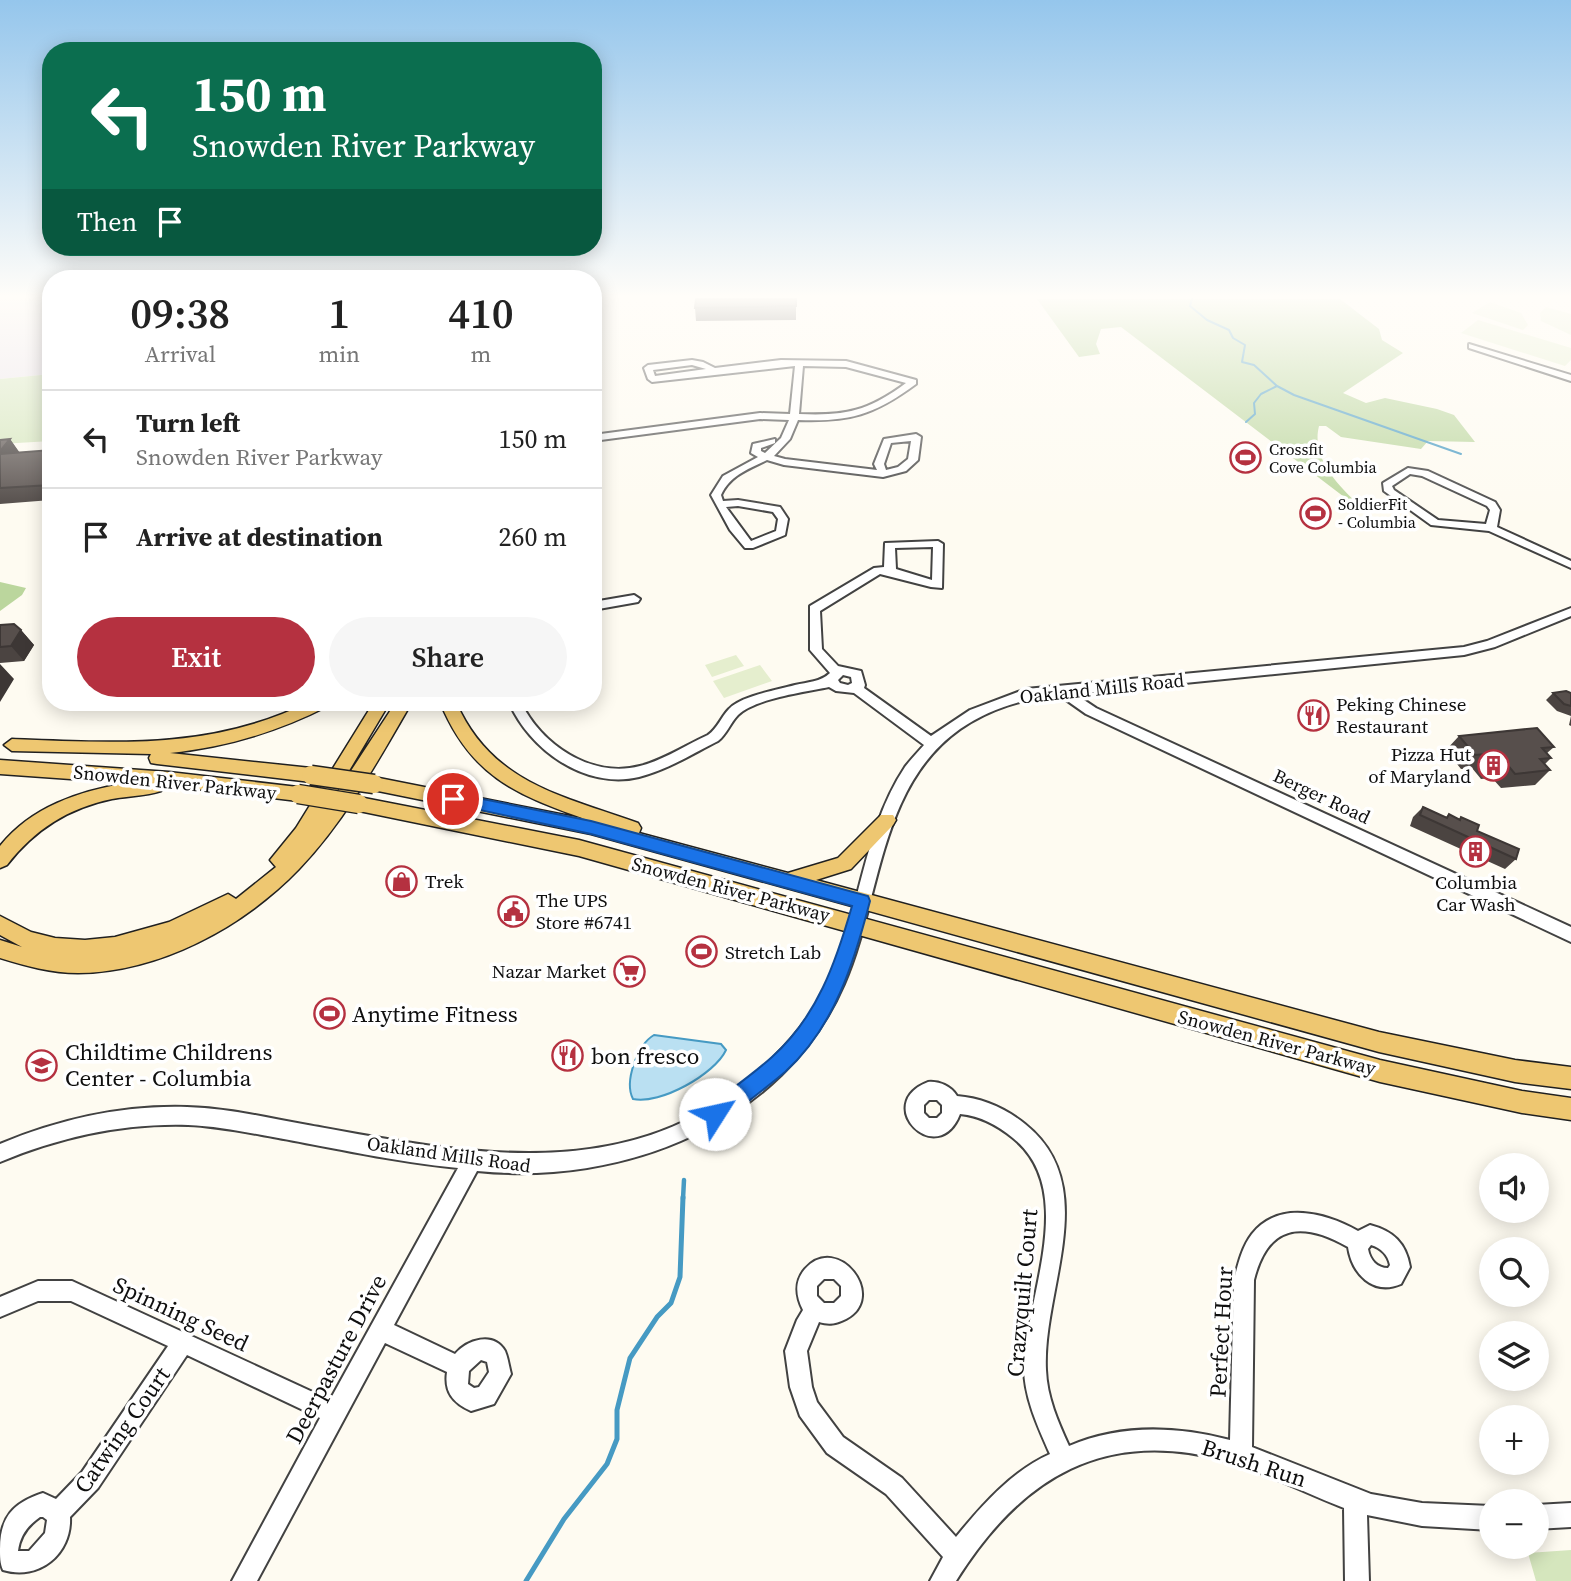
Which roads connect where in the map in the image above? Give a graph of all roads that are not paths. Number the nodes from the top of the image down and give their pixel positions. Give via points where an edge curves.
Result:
1 (650, 373) edge
2 (699, 373) edge
3 (799, 373) edge
4 (885, 373) edge
5 (793, 416) junction
6 (602, 437) edge
7 (772, 441) dead end
8 (764, 457) junction
9 (883, 474) dead end
10 (719, 504) junction
11 (1491, 528) junction
12 (1571, 565) edge
13 (890, 569) junction
14 (634, 599) dead end
15 (602, 604) edge
16 (1571, 612) edge
17 (834, 677) junction
18 (855, 688) junction
19 (1059, 690) junction
20 (303, 711) edge
21 (376, 711) edge
22 (398, 711) edge
23 (451, 711) edge
24 (519, 711) edge
25 (930, 743) junction
26 (6, 745) edge
27 (0, 767) edge
28 (243, 787) junction
29 (887, 820) junction
30 (696, 855) junction
31 (0, 860) edge
32 (788, 880) junction
33 (862, 901) junction
34 (856, 924) junction
35 (0, 925) edge
36 (1571, 935) edge
37 (0, 949) edge
38 (1571, 1078) edge
39 (951, 1105) dead end
40 (1571, 1109) edge
41 (0, 1153) edge
42 (472, 1161) junction
43 (1358, 1241) dead end
44 (0, 1307) edge
45 (815, 1309) dead end
46 (381, 1330) junction
47 (182, 1344) junction
48 (459, 1367) dead end
49 (336, 1414) junction
50 (1241, 1455) junction
51 (1063, 1459) junction
52 (1355, 1500) junction
53 (58, 1513) dead end
54 (1571, 1515) edge
55 (1549, 1516) edge
56 (1479, 1517) edge
57 (957, 1555) junction
58 (244, 1581) edge
59 (942, 1581) edge
60 (1357, 1581) edge

1 - 2 street via 652,379
3 - 5 street
4 - 5 street via 913,382 884,403 858,414
5 - 6 street via 751,416
5 - 8 street via 781,445
7 - 8 street via 756,446 756,453
8 - 9 street
8 - 10 street via 725,479 716,495
10 - 10 street via 776,509 783,519 781,533 749,546
11 - 11 street via 1435,523 1387,485 1408,471 1424,473 1492,504
11 - 12 street
13 - 13 street via 938,585 938,544 889,545
13 - 17 street via 873,572 814,609 816,650
14 - 15 street
16 - 19 street, Oakland Mills Road via 1491,644 1454,652
17 - 18 street via 840,689
17 - 18 street via 846,670 857,674 860,682
17 - 24 street via 738,709 713,738 629,774 591,768 557,752 530,732
18 - 25 street
19 - 25 street, Oakland Mills Road via 998,701 956,722
19 - 36 street, Berger Road via 1091,711
20 - 26 main road via 267,728 198,746
21 - 35 main road via 296,840 265,875 218,908 152,937 90,948 48,947
22 - 37 main road via 306,848 276,880 224,918 152,951 102,962 59,964
23 - 30 main road via 466,742 505,777
25 - 29 street, Oakland Mills Road via 904,777
26 - 30 main road, Snowden River Parkway, bridge via 188,760 374,784 542,817
27 - 28 main road, Snowden River Parkway
28 - 31 main road via 160,786 87,797 35,824
28 - 34 main road, Snowden River Parkway, bridge via 359,804 579,848
29 - 32 main road via 844,864
29 - 33 street, Oakland Mills Road
30 - 32 main road, Snowden River Parkway
32 - 33 main road, Snowden River Parkway
33 - 34 street, Oakland Mills Road
33 - 38 main road, Snowden River Parkway via 1379,1042
34 - 40 main road, Snowden River Parkway via 1380,1071
34 - 42 street, Oakland Mills Road via 836,985 805,1036 755,1086 703,1122 609,1157 545,1166
39 - 51 street, Crazyquilt Court via 974,1108 1014,1126 1035,1143 1053,1178 1055,1225 1035,1368 1043,1408
41 - 42 street, Oakland Mills Road via 82,1126 154,1115 192,1116
42 - 46 street, Deerpasture Drive
43 - 50 street, Perfect Hour via 1329,1225 1300,1221 1275,1227 1251,1253 1244,1280
44 - 47 street, Spinning Seed via 38,1291 72,1292
45 - 57 street via 796,1351 808,1409 835,1446 894,1486
46 - 48 street
46 - 49 street, Deerpasture Drive
47 - 49 street, Spinning Seed
47 - 53 street, Catwing Court via 90,1480
49 - 58 street, Deerpasture Drive
50 - 51 street, Brush Run via 1177,1441 1121,1441
50 - 52 street, Brush Run
51 - 57 street, Brush Run via 996,1505
52 - 56 street, Brush Run via 1408,1514
52 - 60 street
54 - 55 street
57 - 59 street, Brush Run

